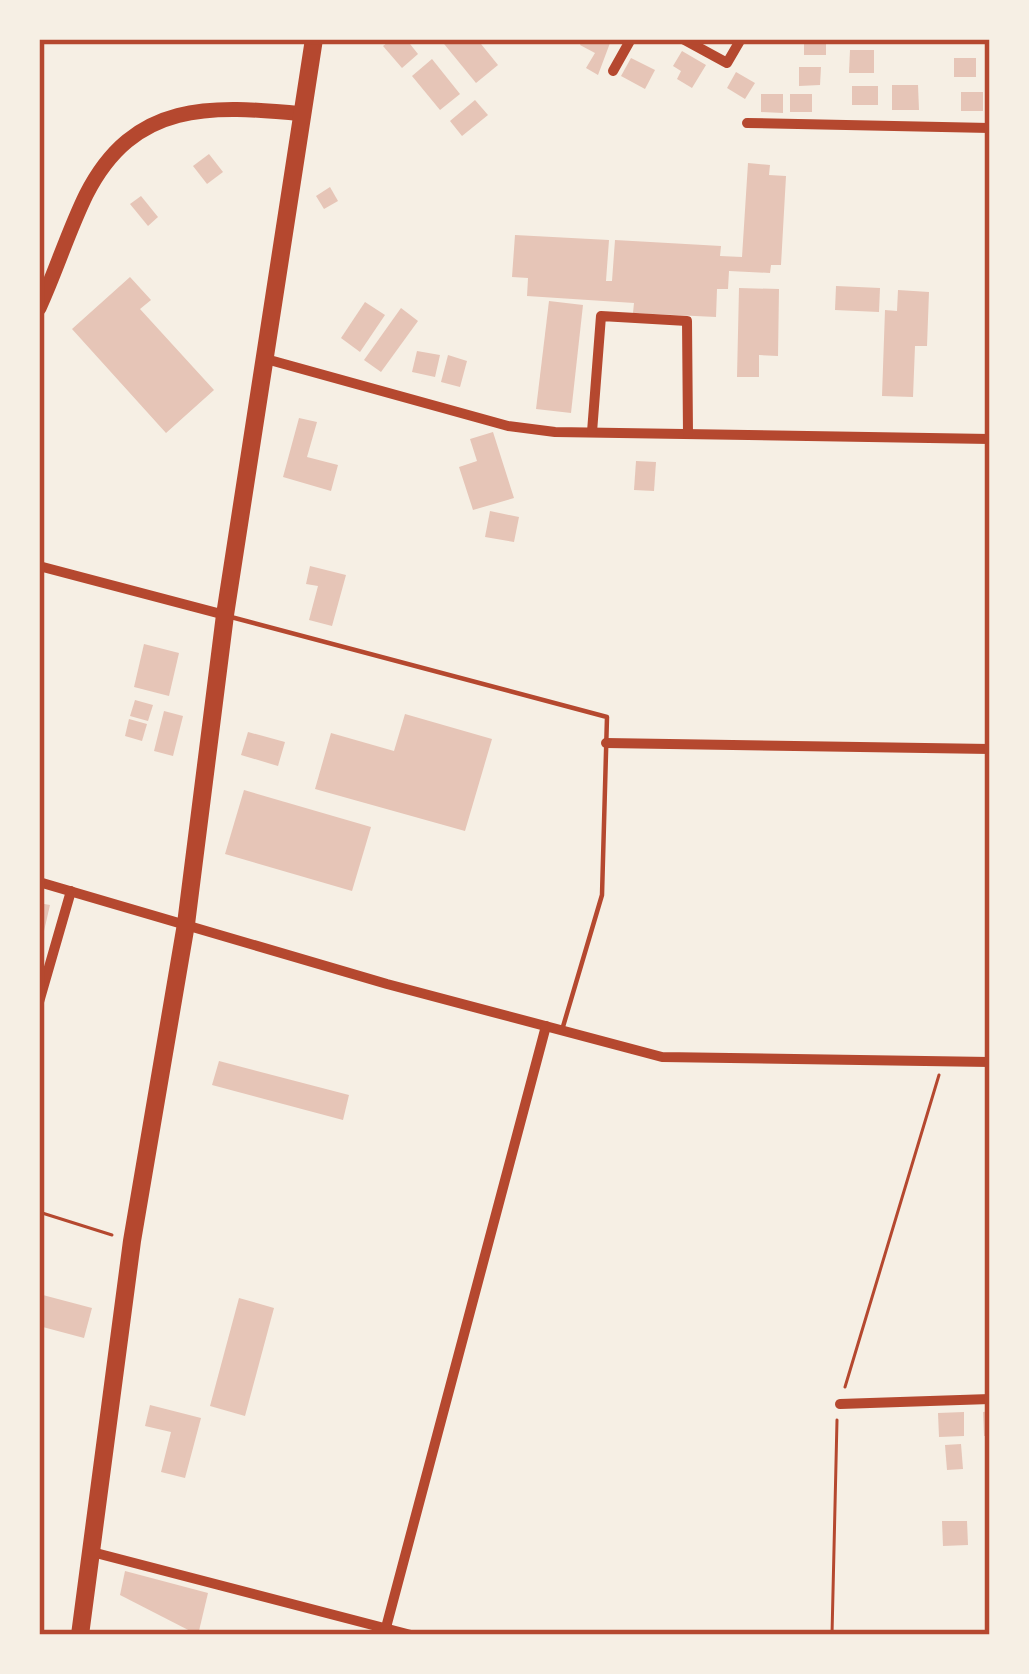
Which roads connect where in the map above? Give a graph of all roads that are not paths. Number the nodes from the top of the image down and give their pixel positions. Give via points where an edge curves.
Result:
1 (314, 39) edge
2 (631, 39) edge
3 (683, 39) edge
4 (741, 39) edge
5 (614, 71) dead end
6 (304, 114) junction
7 (747, 123) dead end
8 (990, 128) edge
9 (39, 308) edge
10 (266, 359) junction
11 (592, 432) junction
12 (688, 434) junction
13 (990, 439) edge
14 (39, 566) edge
15 (225, 615) junction
16 (606, 742) junction
17 (990, 749) edge
18 (39, 882) edge
19 (71, 891) junction
20 (186, 924) junction
21 (39, 1002) edge
22 (546, 1026) junction
23 (562, 1030) junction
24 (990, 1062) edge
25 (990, 1399) edge
26 (840, 1404) road end
27 (92, 1552) junction
28 (385, 1631) edge
29 (80, 1635) edge
30 (411, 1635) edge

1 - 6 highway
2 - 5 street
3 - 4 street via 727,63
6 - 9 main road via 201,109 123,143 87,193
6 - 10 highway
7 - 8 street
10 - 11 street via 508,426
10 - 15 highway
11 - 12 street
11 - 12 street via 602,316 687,321
12 - 13 street
14 - 15 street
15 - 16 lane via 607,718
15 - 20 highway
16 - 17 street
16 - 23 lane via 602,895
18 - 19 street
19 - 20 street
19 - 21 street
20 - 22 street
20 - 27 highway via 132,1241
22 - 23 street
22 - 28 street
23 - 24 street via 662,1057
25 - 26 street
27 - 28 street
27 - 29 highway
28 - 30 street

